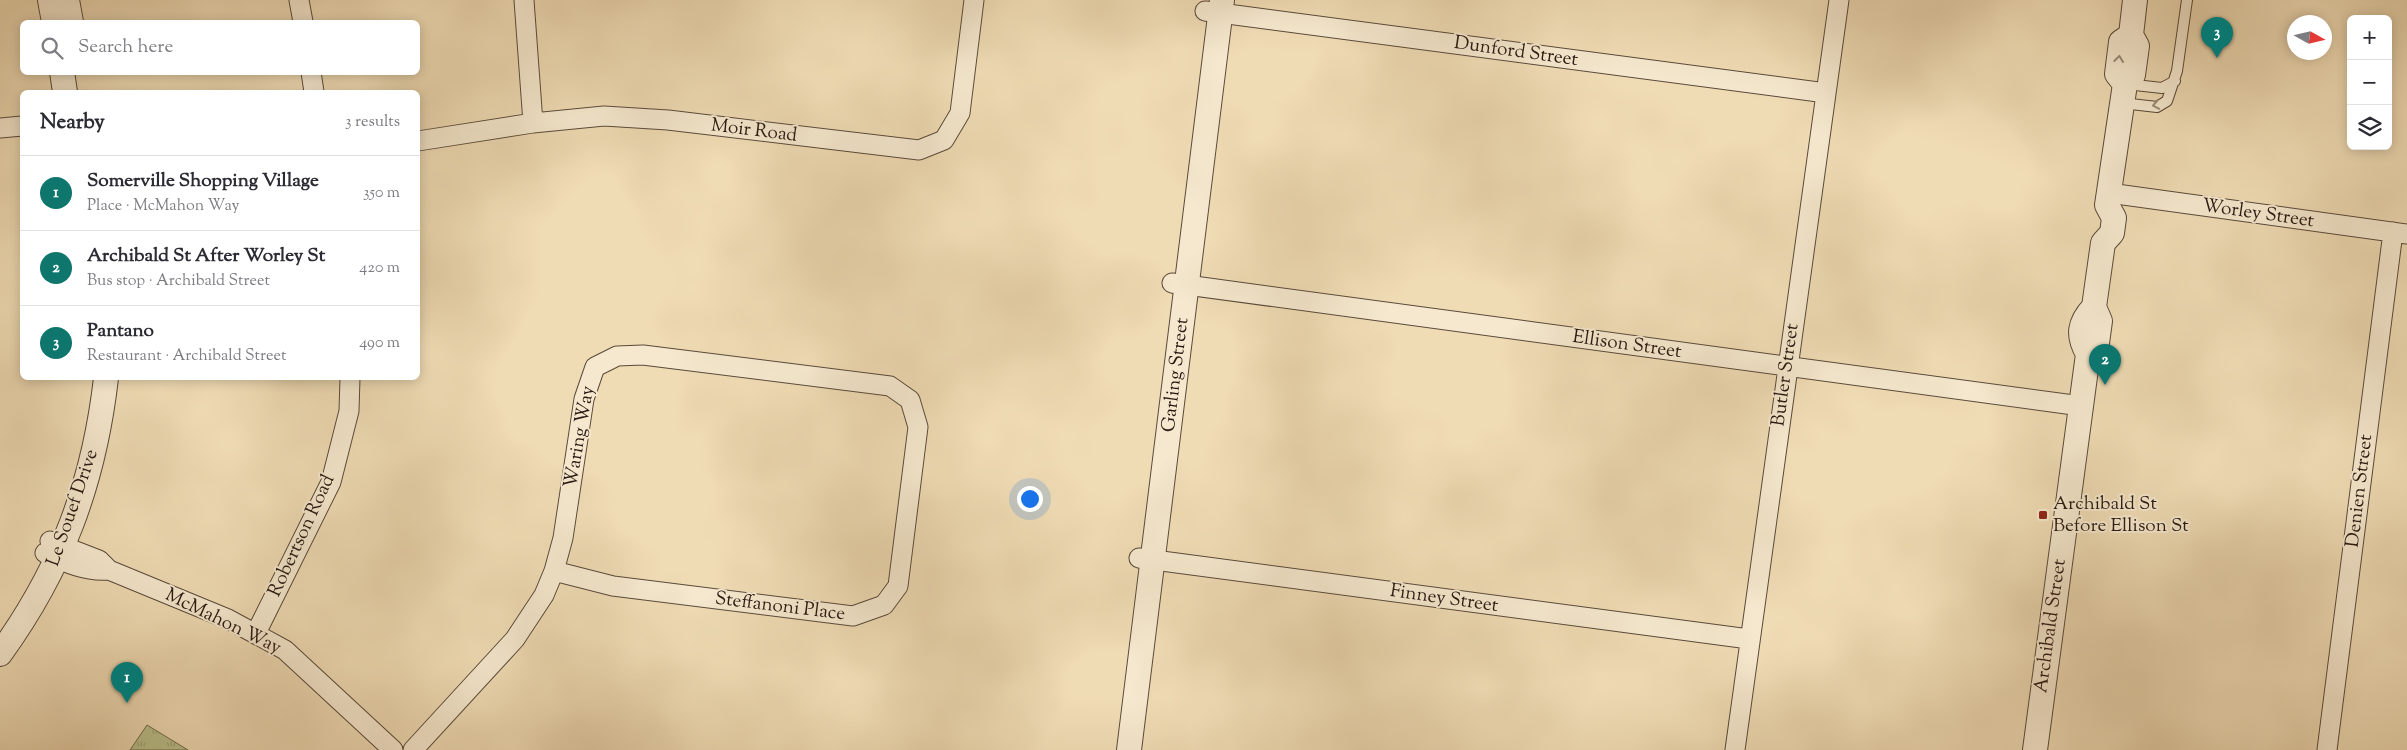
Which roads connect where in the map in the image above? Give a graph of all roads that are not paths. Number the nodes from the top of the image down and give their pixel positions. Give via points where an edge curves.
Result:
1 (50, 0) edge
2 (67, 0) edge
3 (299, 0) edge
4 (524, 0) edge
5 (974, 0) edge
6 (1839, 0) edge
7 (2135, 0) edge
8 (2187, 0) edge
9 (1213, 6) edge
10 (54, 20) edge
11 (71, 20) edge
12 (303, 20) edge
13 (62, 75) edge
14 (78, 75) edge
15 (311, 75) edge
16 (2175, 81) junction
17 (65, 90) edge
18 (81, 90) edge
19 (314, 90) edge
20 (1826, 93) junction
21 (2124, 94) junction
22 (533, 123) junction
23 (20, 126) edge
24 (0, 128) edge
25 (420, 141) edge
26 (2108, 199) junction
27 (2400, 233) edge
28 (1180, 284) junction
29 (1787, 367) junction
30 (93, 380) edge
31 (106, 380) edge
32 (350, 380) edge
33 (910, 400) joint
34 (2081, 406) junction
35 (54, 550) junction
36 (1146, 559) junction
37 (554, 572) junction
38 (0, 632) edge
39 (256, 633) junction
40 (1749, 639) junction
41 (0, 654) edge
42 (393, 750) edge
43 (414, 750) edge
44 (1116, 750) edge
45 (1129, 750) edge
46 (1735, 750) edge
47 (2035, 750) edge
48 (2327, 750) edge

1 - 10 street
2 - 11 street
3 - 12 street
4 - 22 street
5 - 22 street, Moir Road via 960,113 944,140 919,150 668,120 604,116
6 - 20 street, Butler Street
7 - 21 street, Archibald Street via 2131,34 2137,46 2133,75
8 - 16 lane
9 - 20 street, Dunford Street
9 - 28 street, Garling Street
13 - 17 street
14 - 18 street
15 - 19 street
16 - 21 lane via 2162,88
16 -> 21 lane via 2167,101 2157,106
20 - 29 street, Butler Street
21 - 26 street, Archibald Street
22 - 25 street, Moir Road
23 - 24 street
26 - 27 street, Worley Street
26 - 34 street, Archibald Street via 2114,218 2112,233 2103,243 2094,307 2100,321 2097,343 2088,354
27 - 48 street, Denien Street
28 - 29 street, Ellison Street
28 - 36 street, Garling Street
29 - 34 street, Ellison Street
29 - 40 street, Butler Street
30 - 35 street, Le Souef Drive via 81,448
31 - 35 street, Le Souef Drive via 92,458
32 - 39 street, Robertson Road via 349,411 331,482
33 - 37 street, Waring Way via 890,386 643,355 617,356 595,367 584,399 563,538
33 - 37 street, Steffanoni Place via 918,427 898,586 884,605 853,616 613,586
34 - 47 street, Archibald Street
35 - 38 street, Le Souef Drive
35 - 39 street, McMahon Way via 99,560 109,570
35 - 41 street, Le Souef Drive via 36,602
36 - 40 street, Finney Street
36 - 44 street, Garling Street
36 - 45 street, Garling Street
37 - 43 street, Waring Way via 544,595 515,638
39 - 42 street, McMahon Way via 285,650
40 - 46 street, Butler Street

